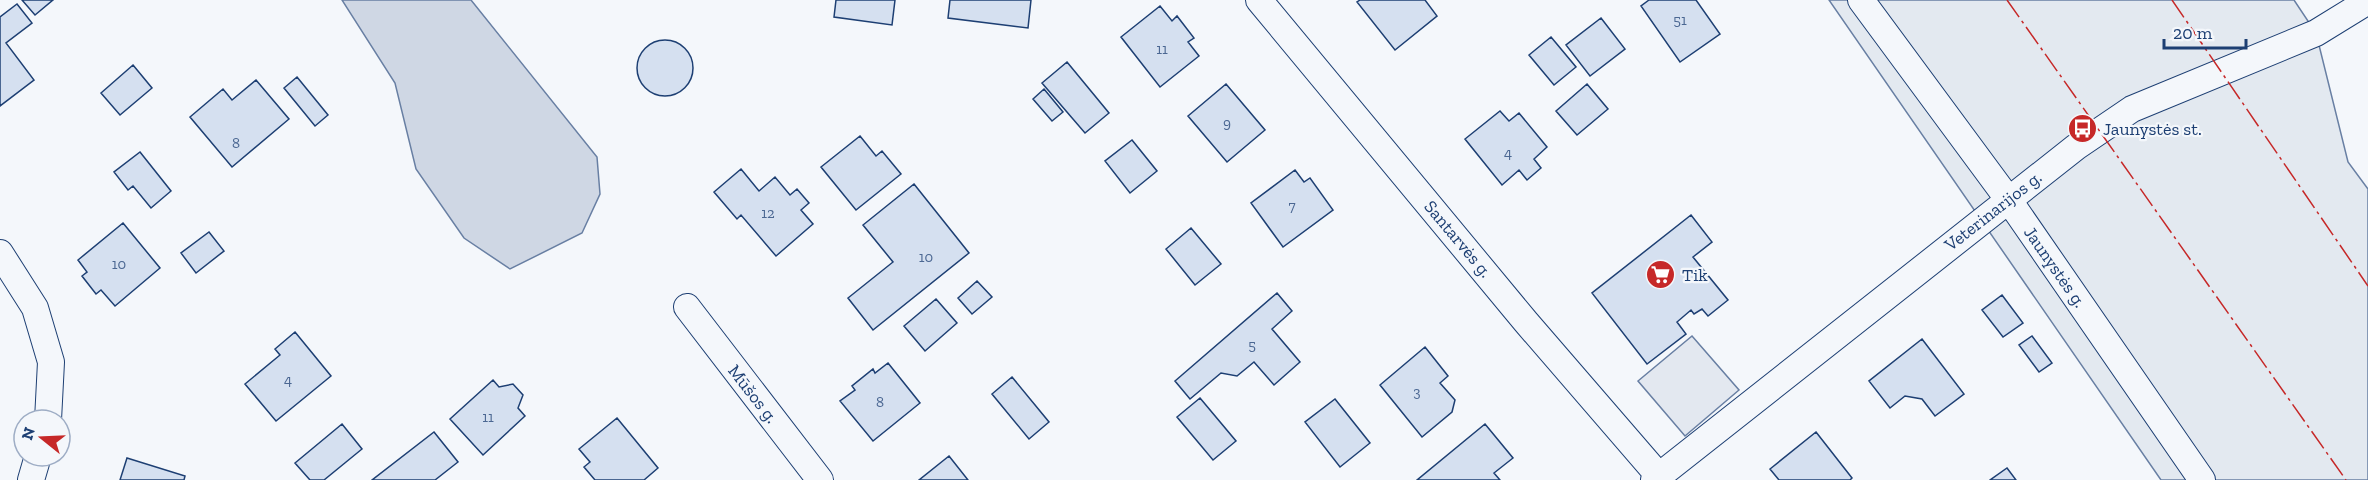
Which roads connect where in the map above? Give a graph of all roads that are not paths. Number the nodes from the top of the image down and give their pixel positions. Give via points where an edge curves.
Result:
1 (1259, 0) edge
2 (1861, 0) edge
3 (2368, 1) edge
4 (2008, 199) junction
5 (0, 253) edge
6 (687, 307) dead end
7 (49, 408) edge
8 (1657, 478) edge
9 (820, 480) edge
10 (2202, 480) edge

1 - 8 street, Santarvės g.
2 - 4 street, Jaunystės g.
3 - 4 street, Veterinarijos g. via 2316,33 2132,109
4 - 8 street, Veterinarijos g.
4 - 10 street, Jaunystės g.
5 - 7 street via 35,308 51,362
6 - 9 street, Mūšos g.

